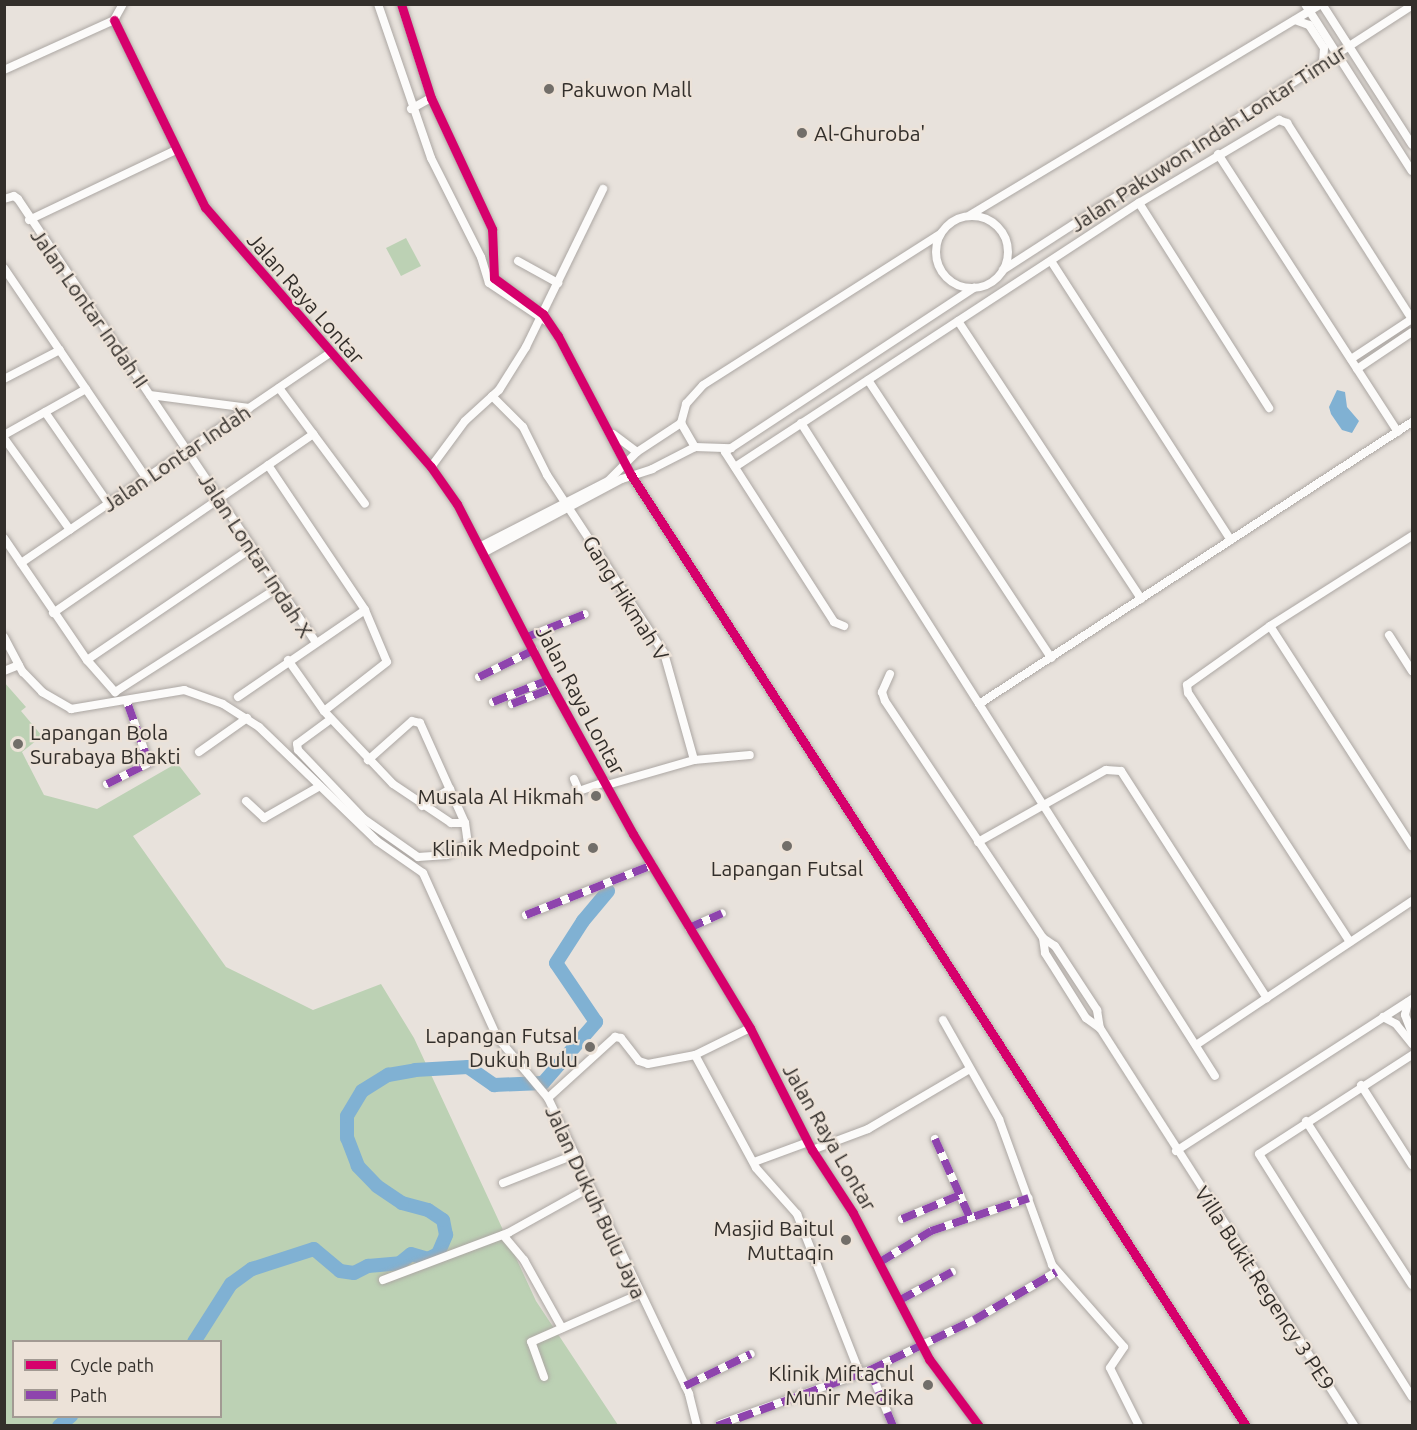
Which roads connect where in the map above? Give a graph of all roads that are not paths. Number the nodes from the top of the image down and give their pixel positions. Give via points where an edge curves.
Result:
1 (123, 4) edge
2 (378, 4) edge
3 (401, 4) edge
4 (1321, 4) edge
5 (1413, 5) edge
6 (1307, 8) edge
7 (114, 20) junction
8 (1295, 20) junction
9 (1349, 46) junction
10 (1337, 54) junction
11 (1323, 63) junction
12 (4, 70) edge
13 (432, 98) junction
14 (411, 109) junction
15 (1413, 145) edge
16 (176, 150) junction
17 (1218, 154) junction
18 (1413, 171) edge
19 (603, 189) dead end
20 (4, 199) edge
21 (1139, 202) junction
22 (970, 215) junction
23 (29, 220) junction
24 (940, 234) junction
25 (518, 261) dead end
26 (1052, 261) junction
27 (4, 268) edge
28 (1004, 270) junction
29 (558, 283) junction
30 (974, 288) junction
31 (544, 318) junction
32 (1413, 319) edge
33 (958, 321) junction
34 (1413, 332) edge
35 (60, 350) junction
36 (330, 352) junction
37 (1351, 359) junction
38 (1358, 369) junction
39 (4, 379) edge
40 (868, 380) junction
41 (86, 388) junction
42 (279, 388) junction
43 (150, 395) junction
44 (492, 396) junction
45 (249, 408) junction
46 (1269, 408) dead end
47 (45, 412) junction
48 (1413, 422) edge
49 (681, 423) junction
50 (801, 423) junction
51 (608, 429) junction
52 (1398, 432) junction
53 (313, 434) junction
54 (4, 436) edge
55 (695, 447) junction
56 (730, 448) junction
57 (187, 450) junction
58 (637, 452) junction
59 (626, 464) junction
60 (268, 465) junction
61 (431, 467) junction
62 (735, 467) junction
63 (631, 475) junction
64 (146, 478) junction
65 (219, 499) junction
66 (108, 503) junction
67 (365, 504) dead end
68 (569, 505) junction
69 (70, 530) junction
70 (1413, 536) edge
71 (4, 538) edge
72 (1231, 540) junction
73 (252, 548) junction
74 (483, 549) junction
75 (21, 563) junction
76 (279, 587) junction
77 (1141, 599) junction
78 (365, 610) junction
79 (53, 613) junction
80 (585, 614) dead end
81 (844, 626) dead end
82 (1270, 626) junction
83 (1389, 635) dead end
84 (4, 637) edge
85 (526, 637) junction
86 (315, 641) junction
87 (531, 651) junction
88 (1050, 658) junction
89 (87, 660) junction
90 (288, 660) junction
91 (20, 665) junction
92 (4, 671) edge
93 (1413, 671) edge
94 (890, 674) dead end
95 (479, 677) dead end
96 (548, 680) junction
97 (553, 688) junction
98 (238, 697) dead end
99 (127, 702) junction
100 (493, 702) dead end
101 (512, 704) dead end
102 (979, 704) junction
103 (324, 711) junction
104 (247, 717) junction
105 (331, 719) junction
106 (199, 752) dead end
107 (750, 755) dead end
108 (368, 760) junction
109 (694, 760) junction
110 (574, 779) dead end
111 (107, 784) dead end
112 (606, 784) junction
113 (320, 786) junction
114 (450, 789) junction
115 (246, 801) dead end
116 (1042, 803) junction
117 (422, 806) junction
118 (465, 823) junction
119 (978, 842) junction
120 (1413, 846) edge
121 (652, 865) junction
122 (1413, 901) edge
123 (722, 913) dead end
124 (525, 915) dead end
125 (689, 928) junction
126 (1043, 938) junction
127 (1350, 942) junction
128 (1267, 998) junction
129 (1410, 1000) edge
130 (1383, 1017) junction
131 (944, 1020) dead end
132 (750, 1028) junction
133 (1100, 1028) junction
134 (1413, 1033) edge
135 (1413, 1044) edge
136 (1196, 1045) junction
137 (1413, 1054) edge
138 (695, 1055) junction
139 (968, 1070) junction
140 (1215, 1076) dead end
141 (1361, 1085) junction
142 (548, 1098) junction
143 (1306, 1121) junction
144 (935, 1139) dead end
145 (810, 1146) junction
146 (1176, 1151) junction
147 (574, 1155) junction
148 (754, 1162) junction
149 (1413, 1165) edge
150 (503, 1183) dead end
151 (589, 1188) junction
152 (960, 1195) junction
153 (1029, 1198) junction
154 (970, 1218) junction
155 (902, 1219) dead end
156 (503, 1235) junction
157 (880, 1262) junction
158 (952, 1272) dead end
159 (1056, 1272) junction
160 (383, 1280) dead end
161 (1413, 1285) edge
162 (640, 1294) junction
163 (900, 1300) junction
164 (562, 1328) junction
165 (922, 1346) junction
166 (751, 1354) dead end
167 (870, 1370) junction
168 (860, 1374) junction
169 (544, 1377) dead end
170 (685, 1386) junction
171 (1413, 1397) edge
172 (720, 1424) edge
173 (698, 1425) edge
174 (893, 1425) edge
175 (979, 1425) edge
176 (1140, 1425) edge
177 (1246, 1425) edge
178 (1355, 1425) edge

1 - 7 street
2 - 14 street
3 - 13 street
4 - 6 street
4 - 9 street
5 - 9 street, Jalan Pakuwon Indah Lontar Timur
6 - 8 street
6 - 10 street
7 - 12 street
7 - 16 street, Jalan Raya Lontar
8 - 11 street via 1309,25 1324,48
8 - 22 street
9 - 10 street, Jalan Pakuwon Indah Lontar Timur
9 - 15 street
10 - 11 street, Jalan Pakuwon Indah Lontar Timur
10 - 18 street
11 - 28 street, Jalan Pakuwon Indah Lontar Timur
13 - 14 street
13 - 31 street via 492,229 494,278
14 - 31 street via 489,283
16 - 23 street, Jalan Lontar Indah II
16 - 36 street, Jalan Raya Lontar via 217,223
17 - 21 street
17 - 32 street via 1271,122 1287,123
17 - 37 street
19 - 29 street
20 - 23 street, Jalan Lontar Indah II via 18,199
21 - 26 street
21 - 46 street
22 - 24 street via 953,221
22 - 28 street via 992,221 1000,229 1008,250
23 - 43 street, Jalan Lontar Indah II
24 - 30 street via 936,244 939,266 953,282
24 - 49 street via 703,386 686,404
25 - 29 street
26 - 33 street
26 - 72 street
27 - 35 street
28 - 30 street via 991,283
29 - 31 street
30 - 56 street
31 - 44 street
31 - 51 street
32 - 37 street
33 - 40 street
33 - 77 street
34 - 38 street
35 - 39 street
35 - 41 street
36 - 42 street, Jalan Lontar Indah
36 - 61 street, Jalan Raya Lontar
37 - 38 street
38 - 52 street
40 - 50 street
40 - 88 street
41 - 47 street
41 - 64 street
42 - 45 street, Jalan Lontar Indah
42 - 53 street
43 - 45 street, Jalan Lontar Indah II
43 - 57 street, Jalan Lontar Indah II
44 - 61 street via 465,421
44 - 68 street, Gang Hikmah V via 523,427 547,475
45 - 57 street, Jalan Lontar Indah
47 - 54 street
47 - 66 street
48 - 52 street
49 - 55 street
49 - 58 street
50 - 62 street
50 - 102 street
51 - 58 street
51 - 59 street
52 - 72 street
53 - 60 street
53 - 67 street
54 - 69 street
55 - 56 street
55 - 63 street
56 - 62 street via 725,452
57 - 64 street, Jalan Lontar Indah
57 - 65 street, Jalan Lontar Indah X
58 - 59 street
59 - 63 street
59 - 68 street
60 - 65 street
60 - 78 street
61 - 74 street, Jalan Raya Lontar
62 - 81 street via 834,622
63 - 68 street
63 - 177 street
64 - 66 street, Jalan Lontar Indah
65 - 73 street, Jalan Lontar Indah X
65 - 79 street
66 - 69 street, Jalan Lontar Indah
68 - 74 street
68 - 109 street, Gang Hikmah V via 664,653
69 - 75 street, Jalan Lontar Indah
70 - 82 street
71 - 75 street
72 - 77 street
73 - 76 street, Jalan Lontar Indah X
73 - 89 street
74 - 85 street, Jalan Raya Lontar
75 - 79 street
76 - 86 street, Jalan Lontar Indah X
76 - 89 street via 122,691 111,691
77 - 88 street
78 - 86 street
78 - 103 street via 387,664
79 - 89 street
80 - 85 street
82 - 120 street
82 - 127 street via 1193,677 1187,685 1188,693
83 - 93 street
84 - 91 street, Jalan Dukuh Bulu Jaya
85 - 87 street, Jalan Raya Lontar
86 - 90 street, Jalan Lontar Indah X
87 - 95 street
87 - 96 street, Jalan Raya Lontar
88 - 102 street
90 - 98 street, Jalan Lontar Indah X
90 - 103 street
91 - 92 street
91 - 99 street, Jalan Dukuh Bulu Jaya via 42,692 71,708
94 - 119 street via 882,692 885,701
96 - 97 street, Jalan Raya Lontar
96 - 100 street
97 - 101 street
97 - 112 street, Jalan Raya Lontar
99 - 104 street, Jalan Dukuh Bulu Jaya via 184,690
99 - 111 street via 149,763
102 - 116 street
103 - 105 street
104 - 106 street
104 - 113 street, Jalan Dukuh Bulu Jaya
105 - 108 street
105 - 118 street via 297,744 297,750 364,819 425,858 447,855 468,844
107 - 109 street
108 - 114 street via 417,721 426,732
108 - 117 street
109 - 112 street
110 - 112 street via 579,791
112 - 121 street, Jalan Raya Lontar
113 - 115 street via 264,818
113 - 142 street, Jalan Dukuh Bulu Jaya via 377,841 423,873 498,1037
114 - 117 street
114 - 118 street
116 - 119 street
116 - 128 street via 1106,770 1121,771
116 - 136 street
117 - 118 street via 451,823
119 - 126 street
121 - 124 street
121 - 125 street, Jalan Raya Lontar
122 - 127 street
123 - 125 street
125 - 132 street, Jalan Raya Lontar
126 - 133 street via 1045,952 1086,1018
126 - 133 street via 1055,946 1097,1010
127 - 128 street
128 - 136 street
129 - 130 street
129 - 134 street via 1405,1015
130 - 135 street via 1396,1024
130 - 146 street
131 - 139 street
132 - 138 street
132 - 145 street, Jalan Raya Lontar
133 - 146 street, Villa Bukit Regency 3 PE9
136 - 140 street
137 - 141 street
138 - 142 street via 645,1064 617,1036
138 - 148 street
139 - 145 street via 868,1129
139 - 153 street via 999,1119
141 - 143 street
141 - 149 street
142 - 147 street, Jalan Dukuh Bulu Jaya
143 - 161 street
143 - 171 street via 1265,1147 1259,1154 1260,1161
144 - 152 street
145 - 148 street
145 - 157 street, Jalan Raya Lontar
146 - 178 street, Villa Bukit Regency 3 PE9
147 - 150 street
147 - 151 street, Jalan Dukuh Bulu Jaya
148 - 168 street via 797,1214
151 - 156 street
151 - 162 street, Jalan Dukuh Bulu Jaya
152 - 154 street
152 - 155 street
153 - 154 street
153 - 159 street
154 - 157 street via 931,1231
156 - 160 street
156 - 164 street via 524,1260
157 - 163 street, Jalan Raya Lontar
158 - 163 street
159 - 165 street
159 - 176 street via 1122,1344 1124,1350 1110,1368
162 - 164 street
162 - 170 street, Jalan Dukuh Bulu Jaya
163 - 165 street, Jalan Raya Lontar
164 - 169 street via 530,1343
165 - 167 street
165 - 175 street, Jalan Raya Lontar
166 - 170 street
167 - 168 street
167 - 174 street
168 - 172 street
170 - 173 street, Jalan Dukuh Bulu Jaya

